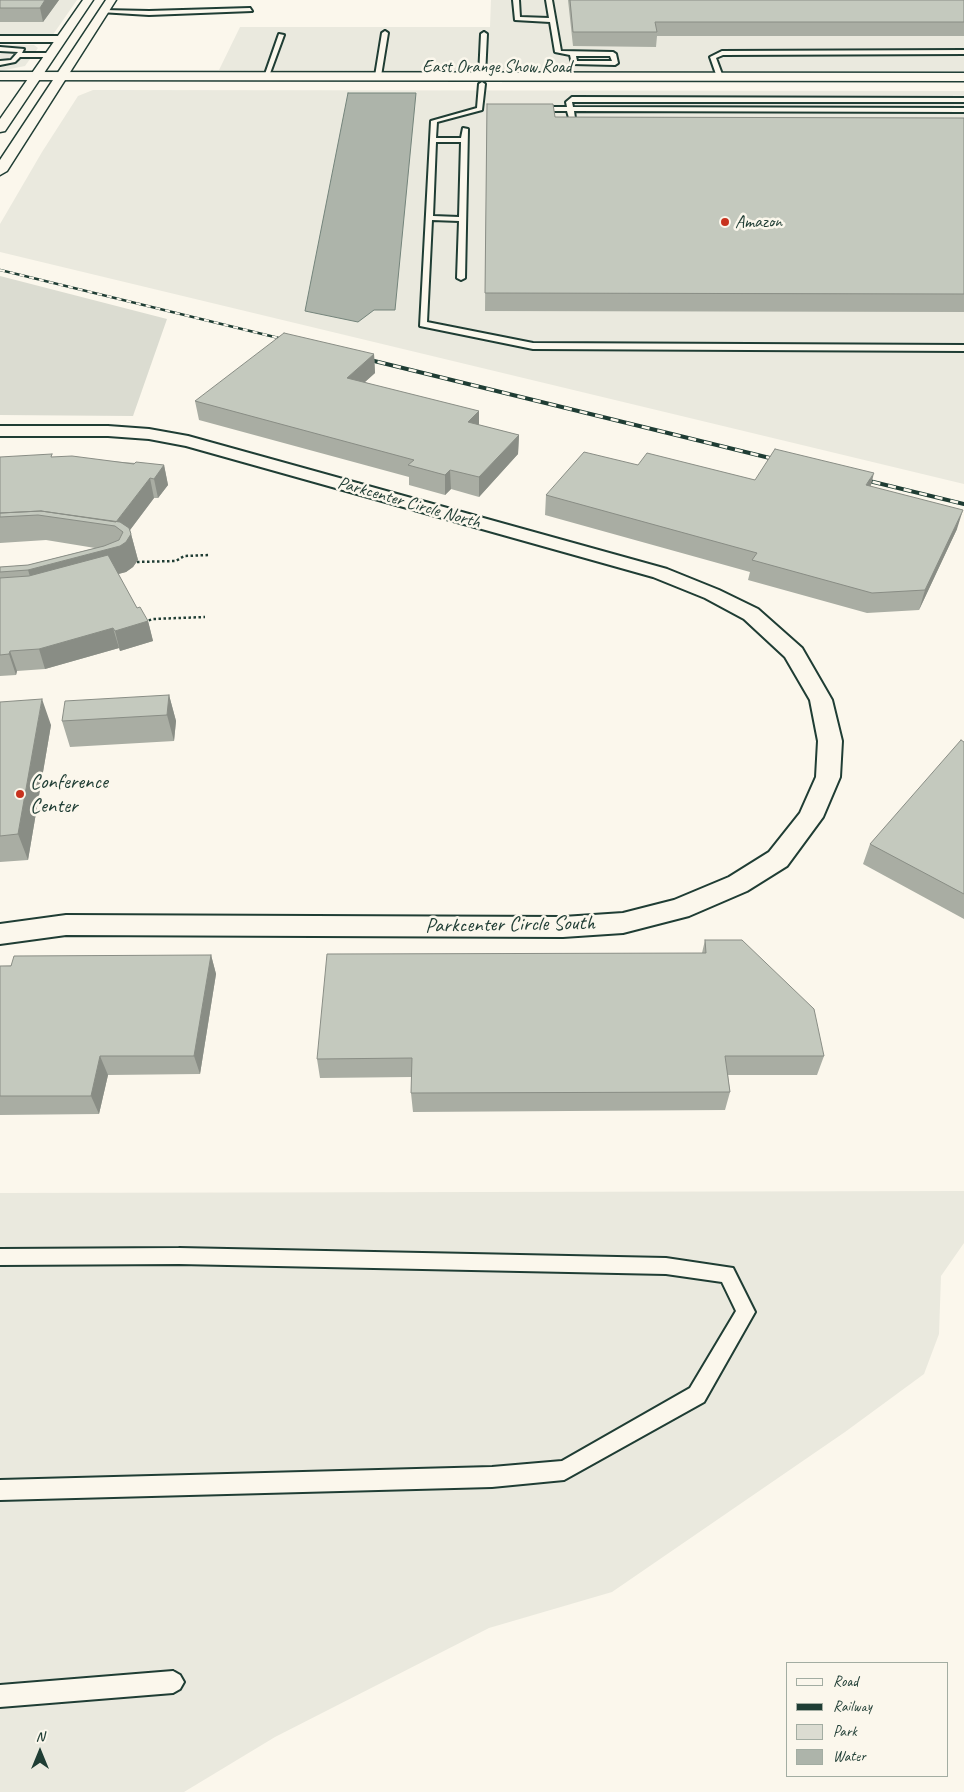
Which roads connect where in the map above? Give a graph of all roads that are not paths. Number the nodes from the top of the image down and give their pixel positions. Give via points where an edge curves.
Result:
1 (88, 0) edge
2 (111, 0) edge
3 (254, 0) edge
4 (516, 0) edge
5 (550, 0) edge
6 (103, 12) junction
7 (552, 20) junction
8 (385, 33) dead end
9 (484, 34) dead end
10 (281, 35) dead end
11 (0, 39) edge
12 (60, 39) junction
13 (0, 49) edge
14 (964, 52) edge
15 (573, 54) junction
16 (18, 55) junction
17 (49, 55) junction
18 (0, 63) edge
19 (574, 63) junction
20 (0, 76) edge
21 (266, 76) junction
22 (378, 76) junction
23 (575, 76) junction
24 (720, 77) junction
25 (964, 77) edge
26 (59, 79) junction
27 (32, 80) junction
28 (482, 80) junction
29 (0, 83) edge
30 (964, 85) edge
31 (769, 99) junction
32 (964, 100) edge
33 (480, 108) junction
34 (490, 109) edge
35 (527, 109) edge
36 (570, 109) junction
37 (964, 110) edge
38 (775, 112) junction
39 (578, 120) edge
40 (0, 128) edge
41 (465, 129) dead end
42 (433, 140) junction
43 (465, 140) junction
44 (0, 171) edge
45 (428, 218) junction
46 (463, 219) junction
47 (461, 278) dead end
48 (964, 348) edge
49 (0, 431) edge
50 (794, 653) joint
51 (0, 934) edge
52 (0, 1256) edge
53 (0, 1490) edge
54 (174, 1682) dead end
55 (0, 1696) edge

1 - 12 main road
2 - 6 main road
3 - 6 lane via 249,12
4 - 7 lane via 517,19
5 - 7 lane
6 - 26 main road
7 - 15 lane via 558,52
8 - 22 lane
9 - 28 lane
10 - 21 lane
11 - 12 street
12 - 17 main road
13 - 16 lane via 22,50
14 - 24 lane via 722,53 713,57
15 - 19 lane
15 - 19 lane via 614,54 615,63
16 - 17 lane
16 - 18 lane via 13,61
17 - 27 main road
19 - 23 lane
20 - 27 main road
21 - 22 main road, East Orange Show Road
21 - 26 main road, East Orange Show Road
22 - 28 main road, East Orange Show Road
23 - 24 main road, East Orange Show Road
23 - 28 main road, East Orange Show Road
24 - 25 main road, East Orange Show Road
26 - 27 main road, East Orange Show Road
26 - 28 main road, East Orange Show Road
26 - 44 main road
27 - 29 main road
27 - 40 main road
28 - 30 main road, East Orange Show Road
28 - 33 lane
31 - 32 lane
31 - 36 lane via 572,99
31 - 38 lane
33 - 34 lane
33 - 42 lane via 434,121
35 - 36 lane
36 - 38 lane
36 - 39 lane via 571,118
37 - 38 lane
41 - 43 lane
42 - 43 lane
42 - 45 lane
43 - 46 lane
45 - 46 lane
45 - 48 lane via 423,324 533,346
46 - 47 lane
49 - 50 street, Parkcenter Circle North via 108,431 149,434 205,446 660,573 751,614
50 - 51 street, Parkcenter Circle South via 821,700 830,741 828,776 811,818 778,859 738,884 680,909 623,923 562,927 66,926
52 - 53 lane via 179,1256 666,1266 727,1274 746,1312 697,1395 564,1470 492,1477
54 - 55 lane

